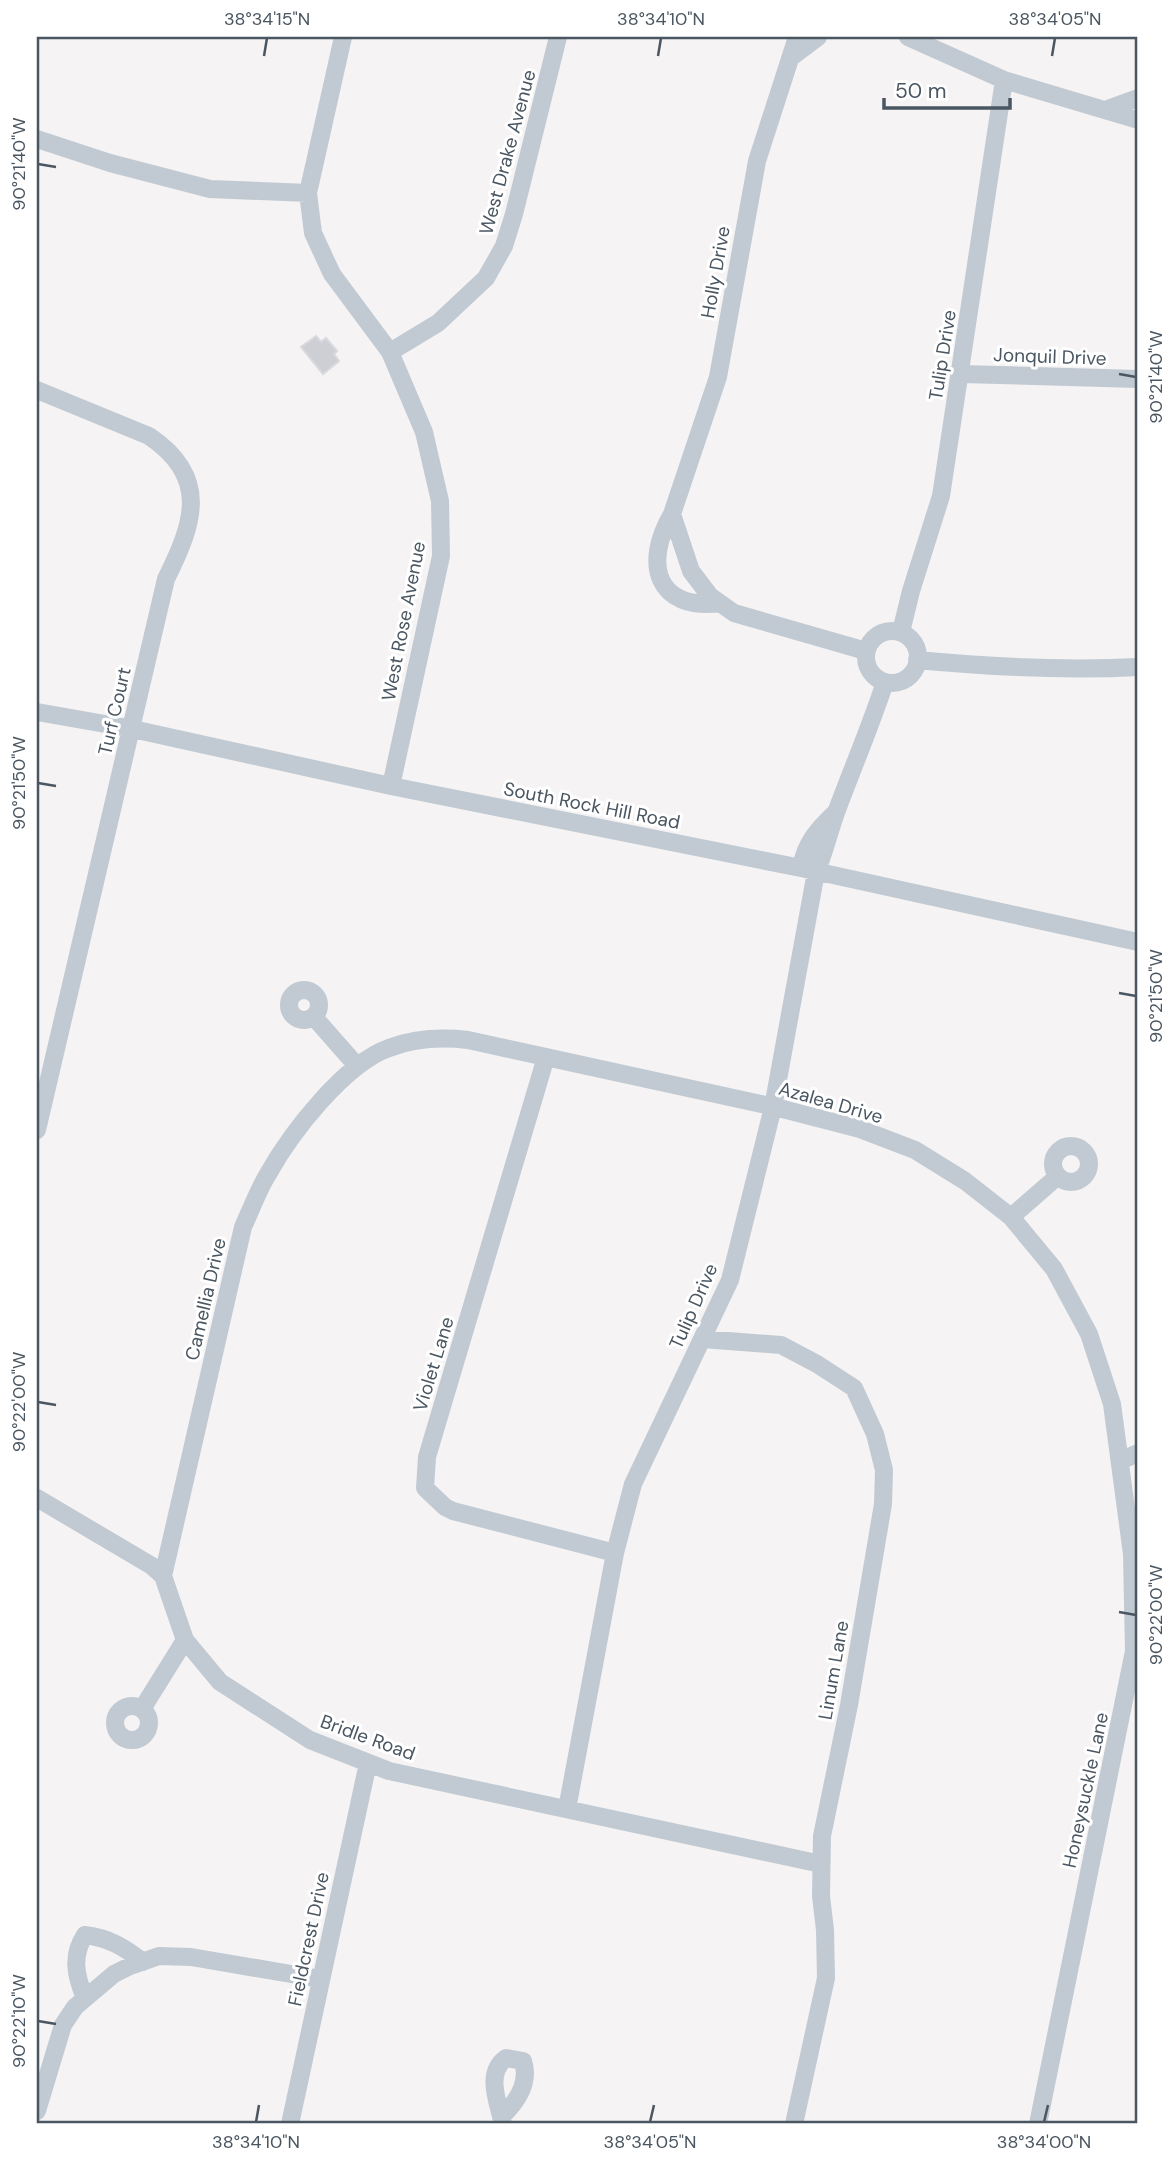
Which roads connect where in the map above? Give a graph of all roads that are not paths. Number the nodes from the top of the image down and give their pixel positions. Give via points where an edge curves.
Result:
1 (343, 37) edge
2 (558, 37) edge
3 (797, 37) edge
4 (818, 37) edge
5 (908, 37) edge
6 (790, 58) junction
7 (1004, 79) junction
8 (1138, 98) edge
9 (1108, 109) junction
10 (1138, 120) edge
11 (37, 139) edge
12 (308, 193) junction
13 (390, 352) junction
14 (961, 374) junction
15 (1138, 379) edge
16 (37, 390) edge
17 (672, 514) junction
18 (720, 603) junction
19 (901, 632) junction
20 (866, 651) junction
21 (917, 660) junction
22 (1138, 667) edge
23 (885, 682) junction
24 (37, 712) edge
25 (132, 729) junction
26 (391, 786) junction
27 (808, 870) junction
28 (1138, 943) edge
29 (314, 1017) dead end
30 (546, 1057) junction
31 (358, 1066) junction
32 (774, 1107) junction
33 (37, 1130) edge
34 (1058, 1176) dead end
35 (1011, 1217) junction
36 (702, 1339) junction
37 (1138, 1453) edge
38 (1120, 1461) junction
39 (37, 1498) edge
40 (615, 1553) junction
41 (163, 1576) junction
42 (185, 1640) junction
43 (142, 1709) dead end
44 (368, 1763) junction
45 (567, 1809) junction
46 (821, 1864) junction
47 (143, 1962) junction
48 (320, 1979) junction
49 (85, 1998) junction
50 (37, 2111) edge
51 (290, 2124) edge
52 (794, 2124) edge
53 (1038, 2124) edge

1 - 12 street, West Rose Avenue
2 - 13 street, West Drake Avenue via 504,246 486,278 438,323
3 - 6 street, Holly Drive
4 - 6 street
5 - 7 street
6 - 17 street, Holly Drive via 752,180 718,377
7 - 9 street
7 - 14 street, Tulip Drive
8 - 9 street
9 - 10 street
11 - 12 street via 210,189
12 - 13 street, West Rose Avenue via 313,233 332,274
13 - 26 street, West Rose Avenue via 425,432 442,525 441,556
14 - 15 street, Jonquil Drive
14 - 19 street, Tulip Drive via 941,496
16 - 25 street, Turf Court via 162,444 179,462 190,485 184,544 166,579
17 - 18 street, Holly Drive via 691,571
17 - 18 street, Holly Drive via 657,551 665,588 689,603
18 - 20 street, Holly Drive via 734,613
19 - 20 street via 883,632
19 - 21 street via 914,643
20 - 23 street via 868,667
21 - 22 street via 1091,670
21 - 23 street via 902,680
23 - 27 street, Tulip Drive via 827,848
24 - 25 street, South Rock Hill Road
25 - 26 street, South Rock Hill Road
25 - 33 street, Turf Court
26 - 27 street, South Rock Hill Road
27 - 28 street, South Rock Hill Road
27 - 32 street, Tulip Drive
29 - 31 street
30 - 31 street, Azalea Drive via 440,1037 387,1048
30 - 32 street, Azalea Drive
30 - 40 street, Violet Lane via 427,1457 425,1488 453,1511
31 - 41 street, Camellia Drive via 322,1098 283,1152 243,1227
32 - 35 street, Azalea Drive via 860,1129 915,1150
32 - 36 street, Tulip Drive via 730,1280
34 - 35 street
35 - 38 street, Azalea Drive via 1054,1269 1089,1334 1112,1404
36 - 40 street, Tulip Drive via 634,1484
36 - 46 street, Linum Lane via 781,1345 854,1388 875,1434 884,1470 883,1504 822,1836
37 - 38 street
38 - 53 street, Honeysuckle Lane via 1132,1554 1134,1651
39 - 41 street
40 - 45 street, Tulip Drive
41 - 42 street, Bridle Road
42 - 43 street
42 - 44 street, Bridle Road via 220,1682 310,1740
44 - 45 street, Bridle Road
44 - 48 street, Fieldcrest Drive
45 - 46 street, Bridle Road
46 - 52 street, Linum Lane via 825,1978
47 - 48 street via 159,1956 191,1957
47 - 49 street via 114,1974
47 - 49 street via 122,1946 85,1935 76,1964
48 - 51 street, Fieldcrest Drive
49 - 50 street via 63,2025

